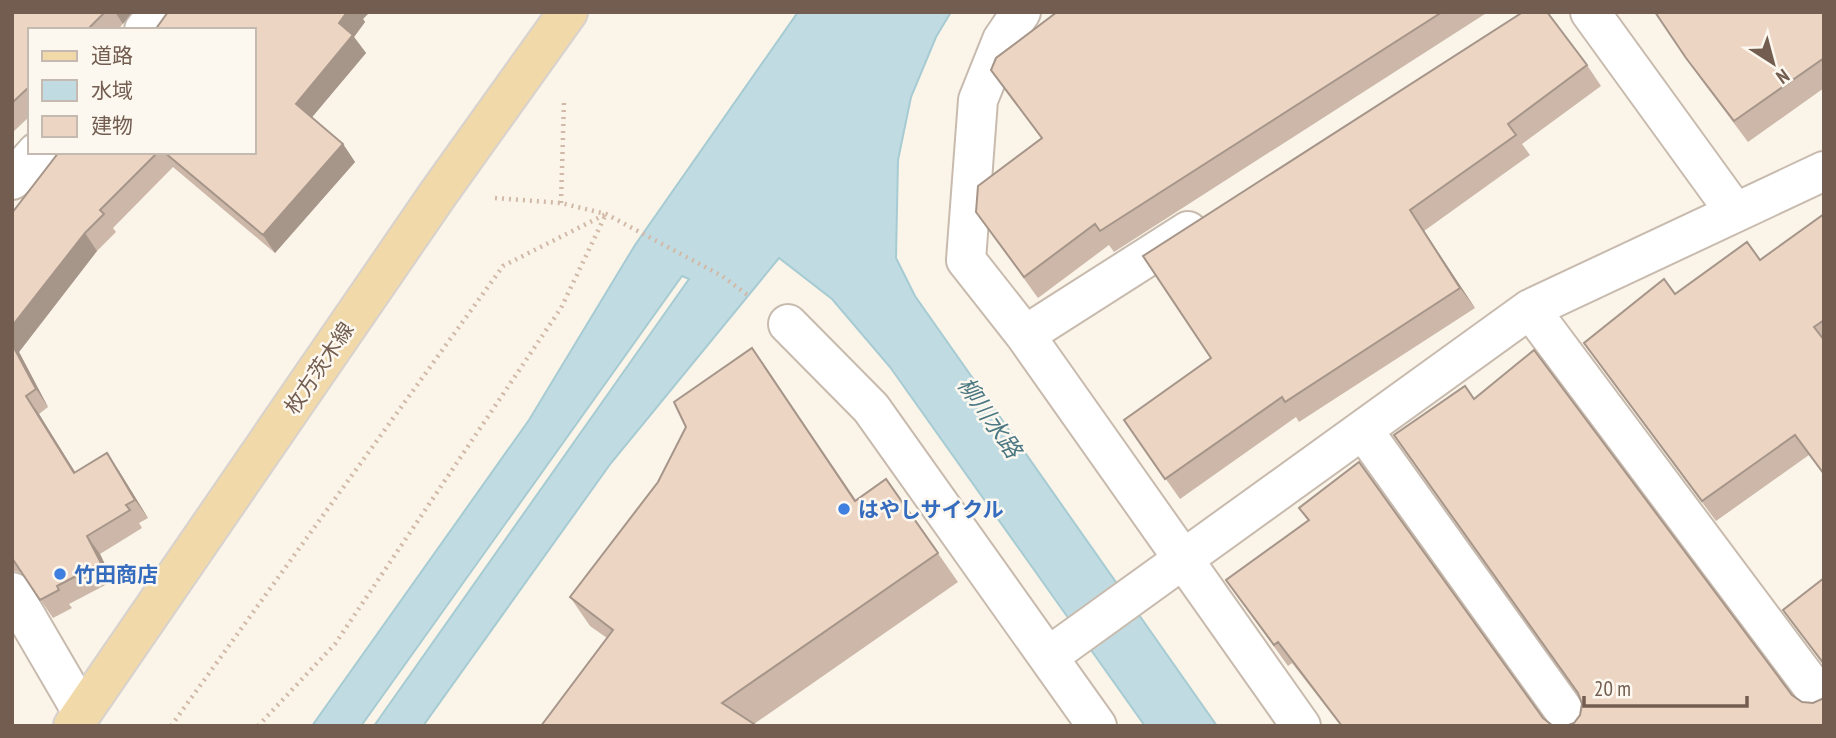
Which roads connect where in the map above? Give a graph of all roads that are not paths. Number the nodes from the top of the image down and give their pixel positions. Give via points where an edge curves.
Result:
1 (159, 12) edge
2 (568, 12) edge
3 (1021, 12) edge
4 (1590, 12) edge
5 (146, 28) edge
6 (35, 154) edge
7 (1824, 171) edge
8 (12, 180) edge
9 (1735, 212) junction
10 (1213, 215) edge
11 (1530, 309) junction
12 (788, 324) road end
13 (1026, 335) junction
14 (1363, 430) junction
15 (1170, 568) junction
16 (12, 592) edge
17 (1064, 646) junction
18 (1824, 702) edge
19 (78, 719) edge
20 (1097, 726) edge
21 (1301, 726) edge
22 (1575, 726) edge

1 - 5 street
2 - 19 main road, 枚方茨木線
3 - 13 street via 1002,40 978,100 966,260
4 - 9 street
6 - 8 street
7 - 9 street
9 - 11 street
10 - 13 street
11 - 14 street
11 - 18 street
12 - 17 street via 871,408
13 - 15 street
14 - 15 street
14 - 22 street
15 - 17 street
15 - 21 street
16 - 19 street
17 - 20 street

